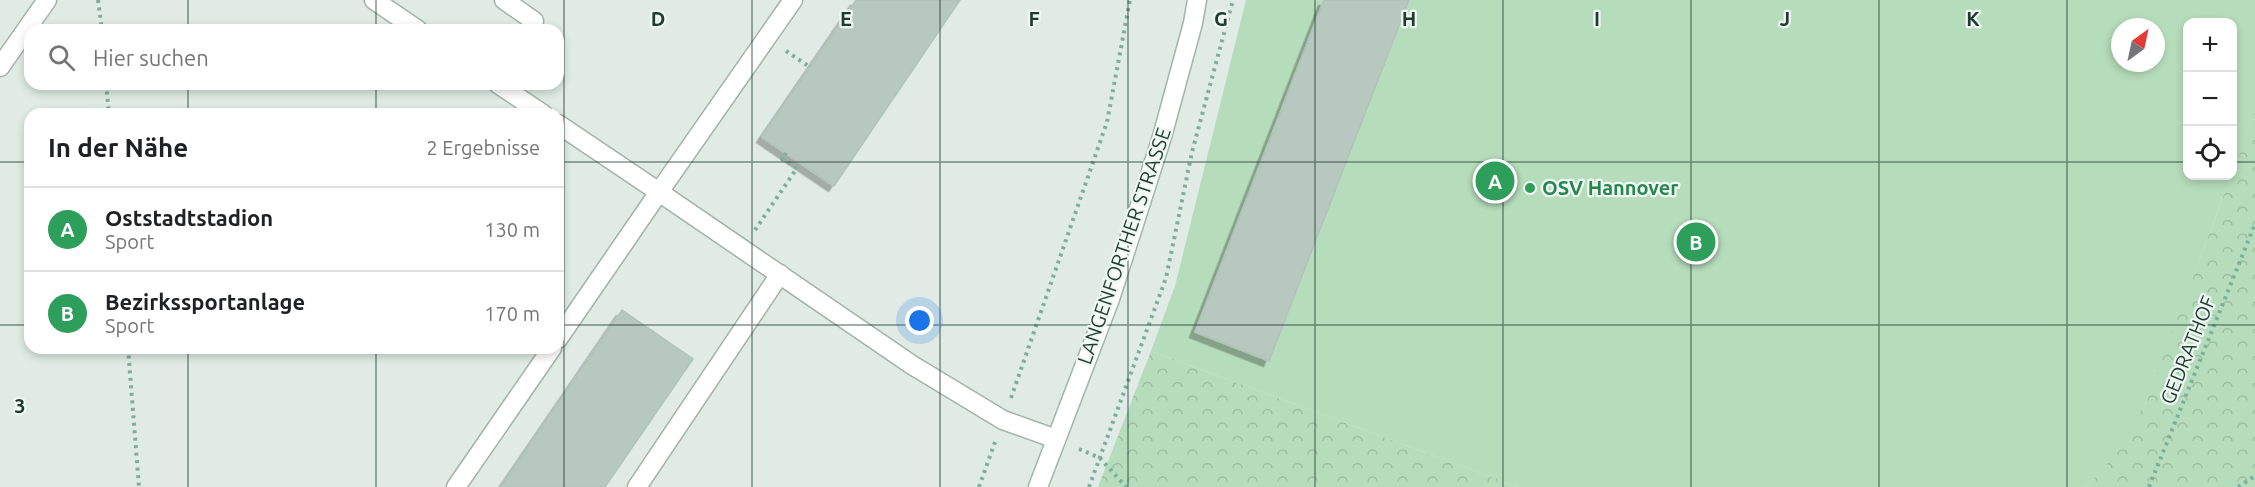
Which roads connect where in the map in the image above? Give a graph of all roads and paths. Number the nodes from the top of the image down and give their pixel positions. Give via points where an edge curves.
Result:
1 (47, 0) edge
2 (98, 0) edge
3 (374, 0) edge
4 (504, 0) edge
5 (793, 0) edge
6 (1130, 0) edge
7 (1197, 0) edge
8 (1233, 0) edge
9 (30, 24) edge
10 (101, 24) edge
11 (409, 24) edge
12 (532, 24) edge
13 (24, 33) edge
14 (0, 68) edge
15 (107, 90) edge
16 (507, 90) edge
17 (108, 108) edge
18 (534, 108) edge
19 (564, 128) edge
20 (786, 153) dead end
21 (659, 192) junction
22 (2255, 224) edge
23 (742, 249) junction
24 (780, 274) junction
25 (564, 330) edge
26 (128, 354) edge
27 (548, 354) edge
28 (1003, 420) junction
29 (1056, 439) junction
30 (1100, 458) junction
31 (2255, 476) edge
32 (139, 487) edge
33 (456, 487) edge
34 (637, 487) edge
35 (978, 487) edge
36 (1038, 487) edge
37 (1089, 487) edge
38 (1126, 487) edge
39 (2149, 487) edge
40 (2238, 487) edge

1 - 9 main road
2 - 10 path
3 - 11 main road
4 - 12 main road via 534,21
5 - 21 main road
6 - 28 path via 1107,122
7 - 29 main road, LANGENFORTHER STRASSE via 1162,137 1110,299
8 - 30 path via 1192,152 1166,278
13 - 14 main road
15 - 17 path
16 - 18 main road
19 - 21 main road
20 - 23 path via 782,159 797,168
21 - 23 main road
21 - 25 main road
22 - 39 path, GEDRATHOF
23 - 24 main road
24 - 28 main road via 912,365
24 - 34 main road
26 - 32 path
27 - 33 main road
28 - 29 main road
28 - 35 path
29 - 36 main road, LANGENFORTHER STRASSE
30 - 37 path
30 - 38 path
31 - 40 path

